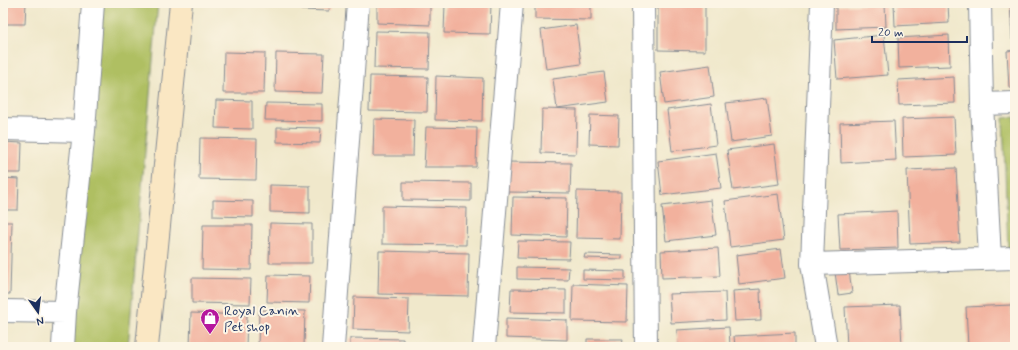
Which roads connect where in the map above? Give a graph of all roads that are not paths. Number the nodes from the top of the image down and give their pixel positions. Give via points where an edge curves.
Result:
1 (93, 3) edge
2 (181, 3) edge
3 (358, 3) edge
4 (512, 3) edge
5 (644, 3) edge
6 (822, 3) edge
7 (980, 3) edge
8 (1015, 103) edge
9 (982, 104) junction
10 (3, 128) edge
11 (84, 130) junction
12 (990, 258) junction
13 (1015, 258) edge
14 (812, 264) junction
15 (3, 311) edge
16 (65, 312) junction
17 (63, 347) edge
18 (147, 347) edge
19 (333, 347) edge
20 (484, 347) edge
21 (646, 347) edge
22 (826, 347) edge

1 - 11 street
2 - 18 main road
3 - 19 street
4 - 20 street
5 - 21 street
6 - 14 street
7 - 9 street
8 - 9 street
9 - 12 street
10 - 11 street
11 - 16 street
12 - 13 street
12 - 14 street
14 - 22 street
15 - 16 street
16 - 17 street

